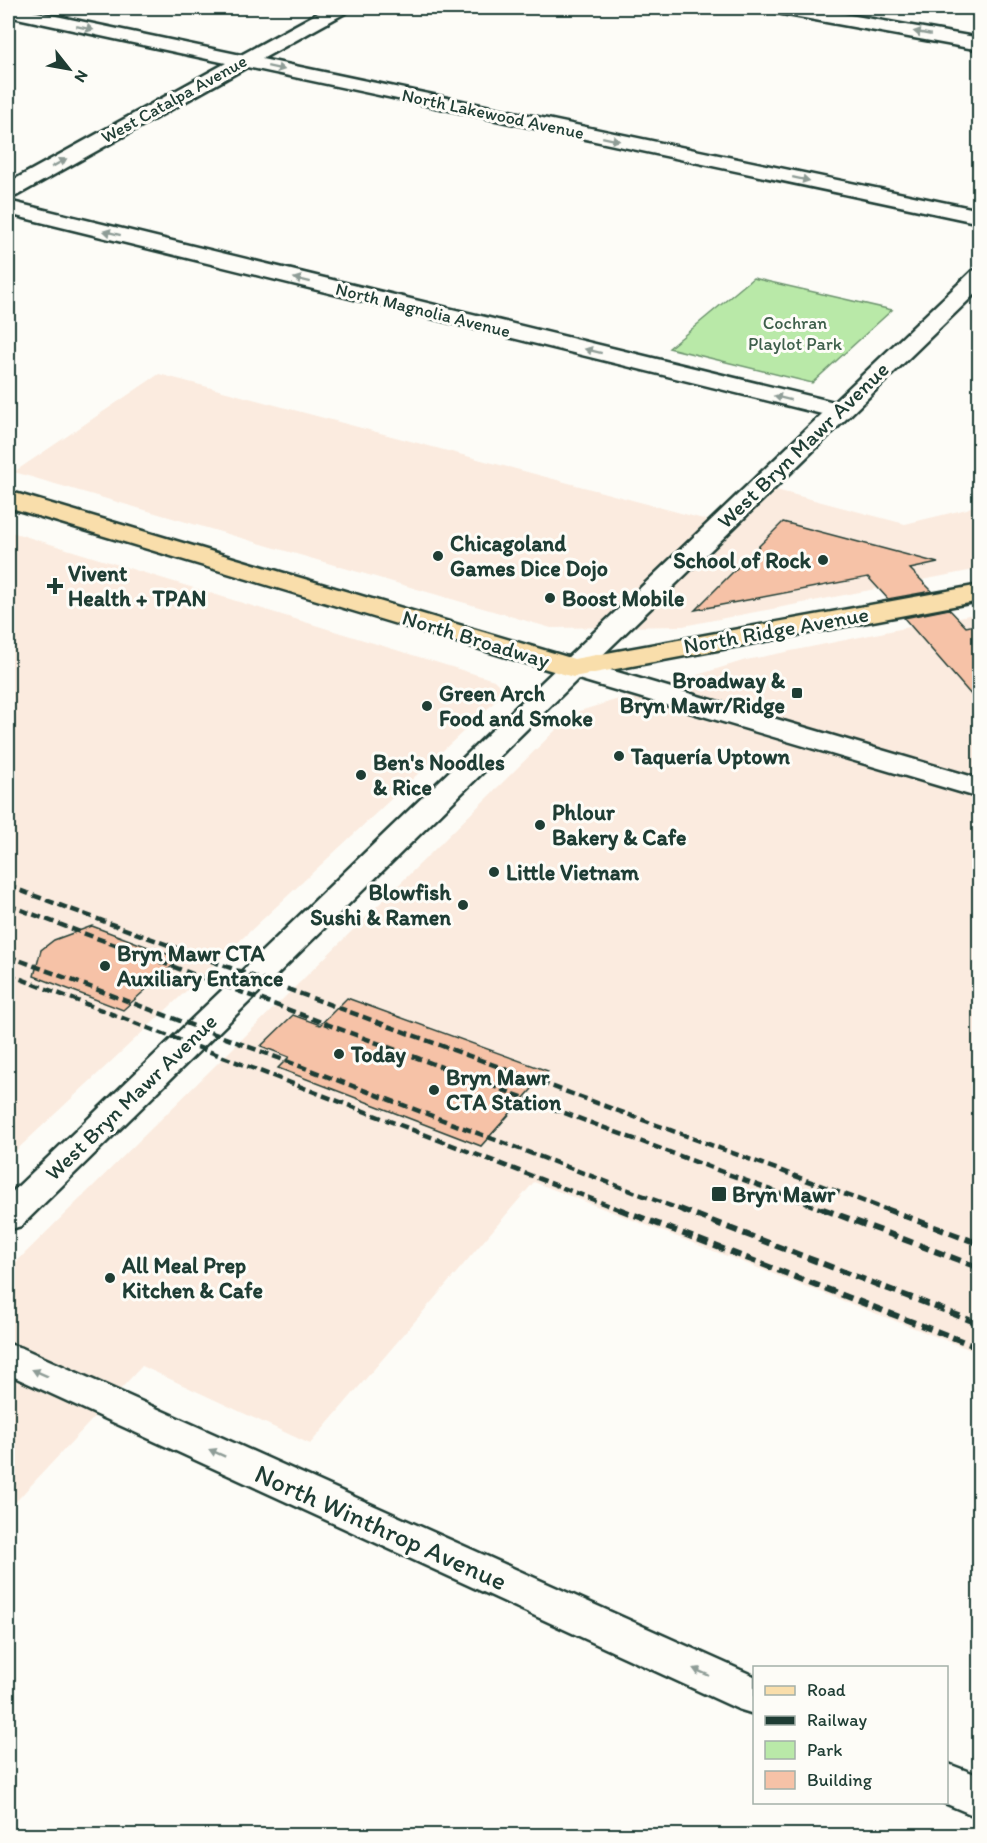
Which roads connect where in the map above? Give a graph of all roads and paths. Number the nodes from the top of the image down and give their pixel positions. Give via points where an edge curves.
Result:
1 (340, 8) edge
2 (782, 8) edge
3 (8, 11) edge
4 (980, 44) edge
5 (242, 61) junction
6 (8, 191) edge
7 (8, 208) edge
8 (980, 217) edge
9 (980, 276) edge
10 (839, 411) junction
11 (8, 499) edge
12 (980, 593) edge
13 (573, 668) junction
14 (980, 789) edge
15 (8, 1217) edge
16 (8, 1358) edge
17 (753, 1696) edge
18 (948, 1784) edge
19 (980, 1798) edge

1 - 5 street, West Catalpa Avenue
4 -> 2 street
3 -> 5 street, North Lakewood Avenue
6 -> 5 street, West Catalpa Avenue
5 -> 8 street, North Lakewood Avenue
10 -> 7 street, North Magnolia Avenue
9 - 10 street, West Bryn Mawr Avenue
10 - 13 street, West Bryn Mawr Avenue
11 - 13 main road, North Broadway
12 - 13 main road, North Ridge Avenue
13 - 14 street, North Broadway
13 - 15 street, West Bryn Mawr Avenue
17 -> 16 street, North Winthrop Avenue
18 - 19 street

